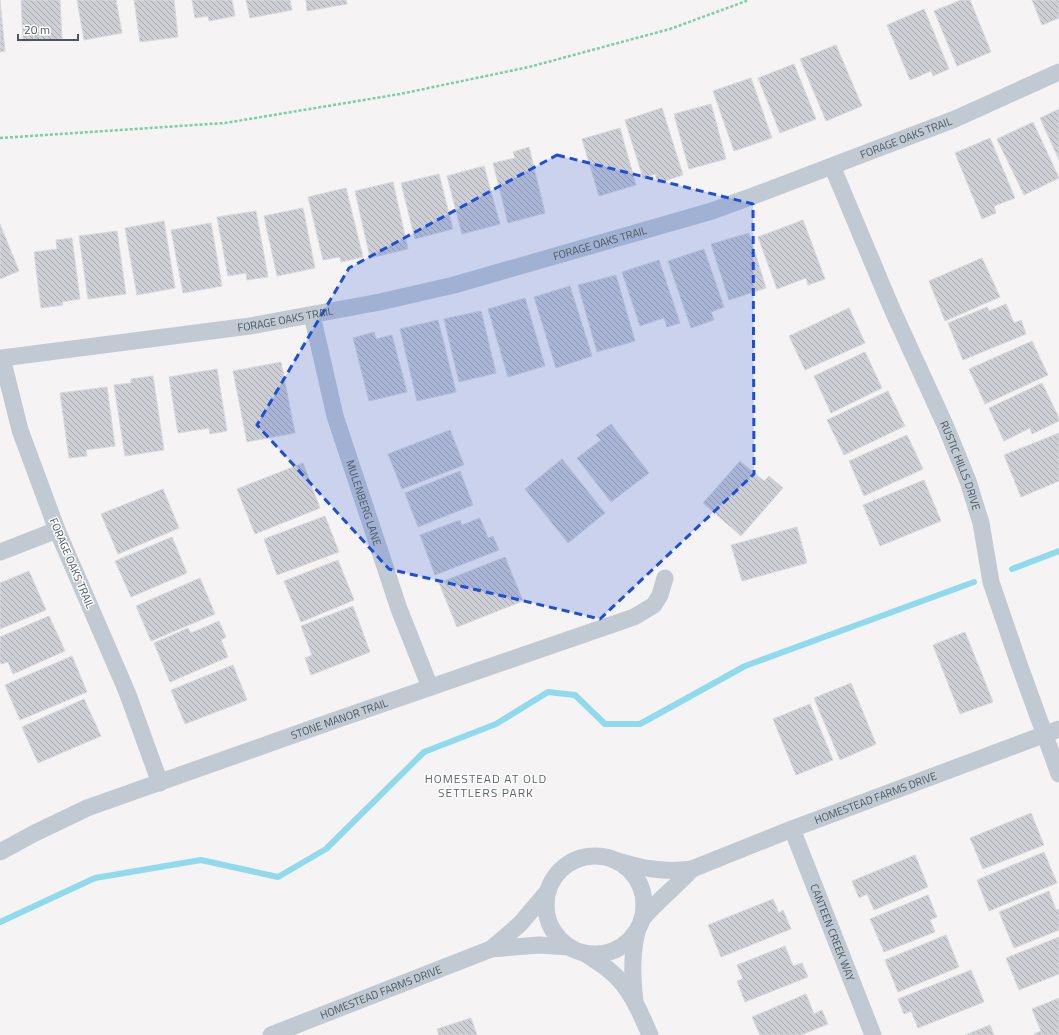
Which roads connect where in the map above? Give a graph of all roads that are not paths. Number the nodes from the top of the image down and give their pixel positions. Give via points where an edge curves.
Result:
1 (1059, 72) edge
2 (832, 166) junction
3 (312, 315) junction
4 (57, 530) junction
5 (0, 552) edge
6 (665, 578) dead end
7 (430, 687) junction
8 (1051, 731) edge
9 (1059, 774) edge
10 (160, 783) junction
11 (792, 829) junction
12 (0, 852) edge
13 (615, 860) junction
14 (692, 869) junction
15 (548, 891) junction
16 (640, 924) junction
17 (491, 949) junction
18 (576, 950) junction
19 (635, 1001) junction
20 (271, 1035) edge
21 (650, 1035) edge
22 (873, 1035) edge

1 - 2 street, FORAGE OAKS TRAIL via 955,119
2 - 3 street, FORAGE OAKS TRAIL via 712,211 526,265 454,285
2 - 8 street, RUSTIC HILLS DRIVE via 968,481 981,522 991,582
3 - 4 street, FORAGE OAKS TRAIL via 205,332 2,358 20,430
3 - 7 street, MULENBERG LANE via 335,416 399,609
4 - 5 street
4 - 10 street, FORAGE OAKS TRAIL via 128,692
6 - 7 street, STONE MANOR TRAIL via 654,606 634,617
7 - 10 street, STONE MANOR TRAIL
8 - 9 street, RUSTIC HILLS DRIVE
8 - 11 street, HOMESTEAD FARMS DRIVE
10 - 12 street, STONE MANOR TRAIL via 87,808
11 - 14 street, HOMESTEAD FARMS DRIVE
11 - 22 street, CANTEEN CREEK WAY
13 - 14 street, HOMESTEAD FARMS DRIVE via 661,870
13 - 15 street, HOMESTEAD FARMS DRIVE via 599,856 582,857 567,864 555,876
13 - 16 street, HOMESTEAD FARMS DRIVE via 629,869 638,883 644,899
14 - 16 street, HOMESTEAD FARMS DRIVE via 652,907
15 - 17 street, HOMESTEAD FARMS DRIVE via 520,924
15 - 18 street, HOMESTEAD FARMS DRIVE via 546,908 549,923 557,937
16 - 18 street, HOMESTEAD FARMS DRIVE via 628,943 614,951 599,955
16 - 19 street via 633,949 632,980
17 - 18 street, HOMESTEAD FARMS DRIVE via 539,945
17 - 20 street, HOMESTEAD FARMS DRIVE
18 - 19 street via 612,972
19 - 21 street

